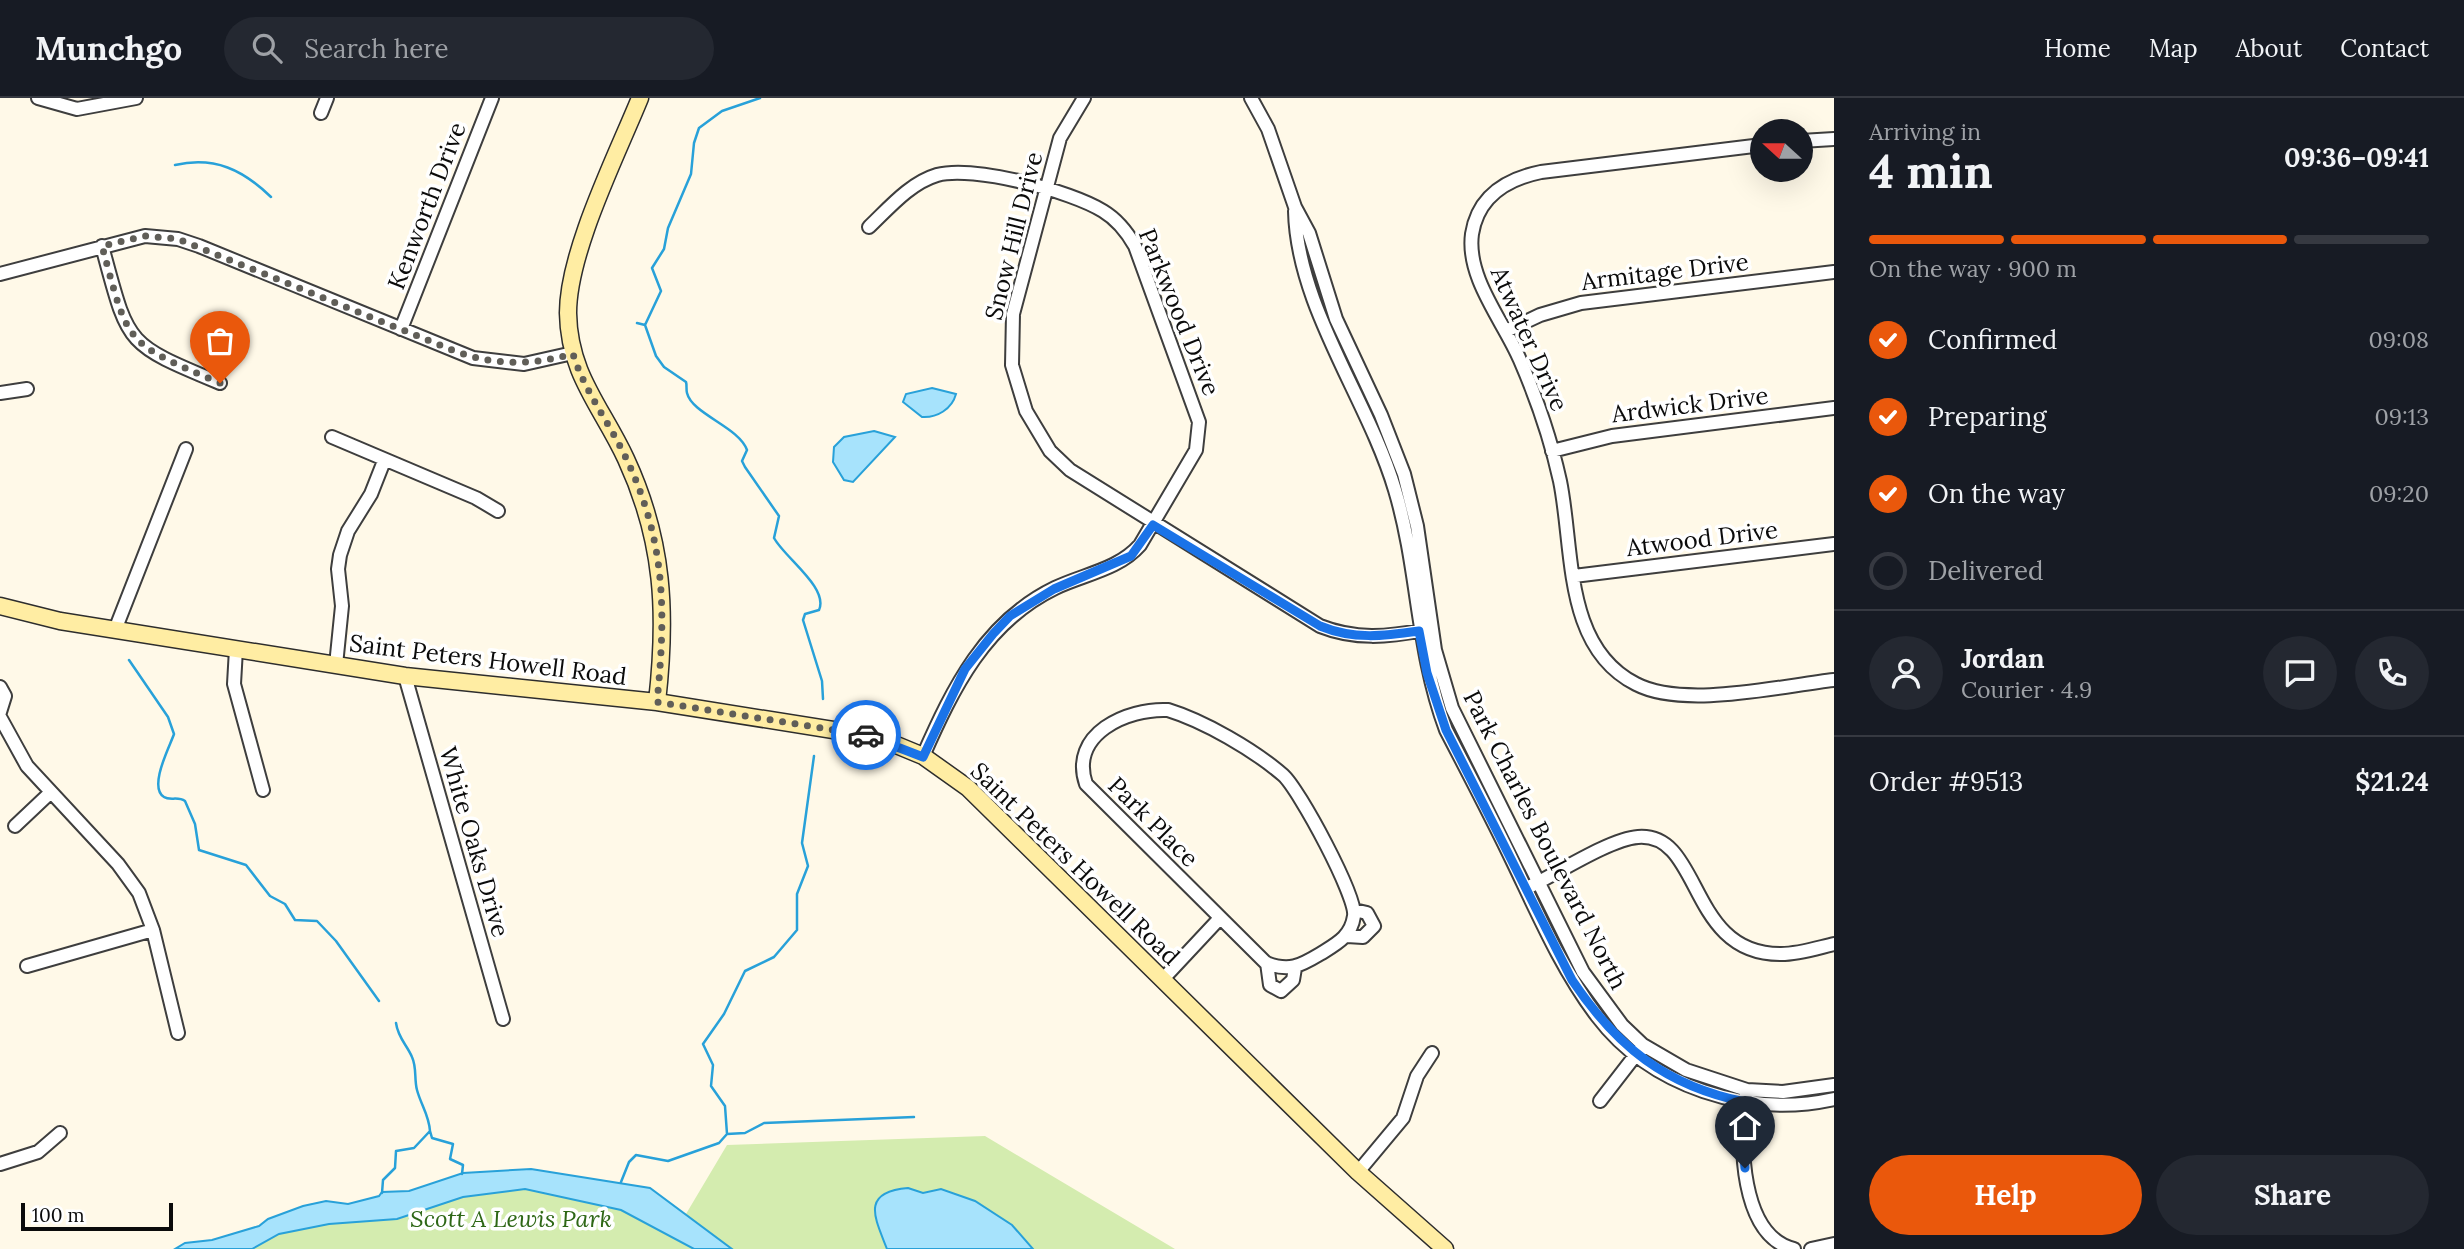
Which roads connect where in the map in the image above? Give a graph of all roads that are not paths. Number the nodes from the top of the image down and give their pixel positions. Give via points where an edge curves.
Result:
1 (38, 98) edge
2 (136, 98) edge
3 (327, 98) edge
4 (492, 98) edge
5 (640, 98) edge
6 (1084, 98) edge
7 (1251, 98) edge
8 (321, 113) dead end
9 (1834, 139) edge
10 (1813, 140) edge
11 (1750, 146) edge
12 (1045, 189) junction
13 (1295, 207) junction
14 (869, 227) dead end
15 (102, 246) junction
16 (1834, 272) edge
17 (0, 274) edge
18 (401, 329) junction
19 (1506, 331) junction
20 (573, 354) junction
21 (220, 383) dead end
22 (27, 389) dead end
23 (0, 393) edge
24 (1834, 408) edge
25 (332, 438) dead end
26 (1393, 444) junction
27 (186, 449) dead end
28 (1380, 449) junction
29 (1552, 450) junction
30 (384, 461) junction
31 (498, 511) dead end
32 (1153, 525) junction
33 (1834, 544) edge
34 (1574, 576) junction
35 (0, 606) edge
36 (115, 630) junction
37 (1425, 630) junction
38 (236, 649) junction
39 (336, 665) junction
40 (405, 676) junction
41 (1834, 680) edge
42 (0, 687) edge
43 (657, 702) junction
44 (0, 715) edge
45 (923, 757) junction
46 (262, 790) dead end
47 (51, 792) junction
48 (15, 826) dead end
49 (1532, 885) junction
50 (1354, 910) junction
51 (1220, 918) junction
52 (153, 930) junction
53 (1347, 936) junction
54 (1834, 944) edge
55 (1267, 963) junction
56 (27, 966) dead end
57 (1295, 968) junction
58 (1163, 979) junction
59 (503, 1019) dead end
60 (178, 1032) dead end
61 (1640, 1050) junction
62 (1432, 1053) dead end
63 (1834, 1085) edge
64 (1746, 1096) junction
65 (1834, 1099) edge
66 (1600, 1101) dead end
67 (60, 1133) dead end
68 (0, 1164) edge
69 (1358, 1172) junction
70 (1834, 1244) edge
71 (1445, 1249) edge
72 (1794, 1249) edge
73 (1811, 1249) edge

1 - 2 street via 77,109
3 - 8 street
4 - 18 street, Kenworth Drive
5 - 20 main road via 573,271 568,316
6 - 12 street, Snow Hill Drive via 1060,138
7 - 13 street, Park Charles Boulevard North via 1268,129
9 - 10 street
11 - 19 street, Atwater Drive via 1541,172 1495,190 1477,216 1471,250 1474,266
12 - 14 street, Parkwood Drive via 985,175 947,173 908,191
12 - 32 street, Snow Hill Drive via 1013,314 1011,352 1018,390 1037,430 1070,470
12 - 32 street, Parkwood Drive via 1088,203 1126,231 1196,406 1196,450
13 - 26 street, Park Charles Boulevard North via 1309,233 1346,344
13 - 28 street, Park Charles Boulevard North via 1295,237 1310,284
15 - 17 street
15 - 18 street via 145,236 178,239
15 - 21 street via 128,332 153,355
16 - 19 street, Armitage Drive via 1581,303
18 - 20 street via 489,362 524,364
19 - 29 street, Atwater Drive
20 - 43 main road via 587,391 633,474 657,552 664,620
22 - 23 street
24 - 29 street, Ardwick Drive via 1612,436
25 - 30 street
26 - 28 street
26 - 37 street, Park Charles Boulevard North via 1417,527
27 - 36 street
28 - 37 street, Park Charles Boulevard North via 1402,520
29 - 34 street, Atwater Drive
30 - 31 street
30 - 39 street via 340,555 342,606
32 - 37 street, Snow Hill Drive via 1340,634 1361,637
32 - 45 street, Parkwood Drive via 1131,556 1054,589 1010,616 965,669
33 - 34 street, Atwood Drive
34 - 41 street, Atwater Drive via 1584,626 1604,660 1635,684 1654,692 1694,696
35 - 36 main road, Saint Peters Howell Road
36 - 38 main road, Saint Peters Howell Road
37 - 49 street, Park Charles Boulevard North via 1460,727
38 - 39 main road, Saint Peters Howell Road
38 - 46 street via 234,684
39 - 40 main road, Saint Peters Howell Road
40 - 43 main road, Saint Peters Howell Road
40 - 59 street, White Oaks Drive
42 - 44 street via 5,696
43 - 45 main road, Saint Peters Howell Road via 877,737
44 - 47 street via 20,757
45 - 58 main road, Saint Peters Howell Road via 968,788
47 - 48 street
47 - 52 street via 126,873
49 - 54 street via 1619,842 1648,837 1671,848 1709,915 1742,945 1782,954
49 - 61 street, Park Charles Boulevard North via 1593,989
50 - 51 street, Park Place via 1299,794 1282,775 1193,718 1168,710 1127,715 1103,729 1088,746 1082,765 1086,784
50 - 53 street
50 - 53 street, Park Place via 1367,913 1374,926 1363,937
51 - 55 street, Park Place
51 - 58 street
52 - 56 street
52 - 60 street
53 - 57 street, Park Place
55 - 57 street
55 - 57 street, Park Place via 1270,985 1281,990 1293,980
58 - 69 main road, Saint Peters Howell Road
61 - 64 street, Park Charles Boulevard North
61 - 66 street
62 - 69 street via 1417,1076 1403,1118
63 - 64 street, Park Charles Boulevard North
64 - 65 street, Park Charles Boulevard North via 1782,1105
64 - 72 street via 1743,1151 1757,1213 1769,1236
67 - 68 street via 38,1152
69 - 71 main road, Saint Peters Howell Road
70 - 73 street

